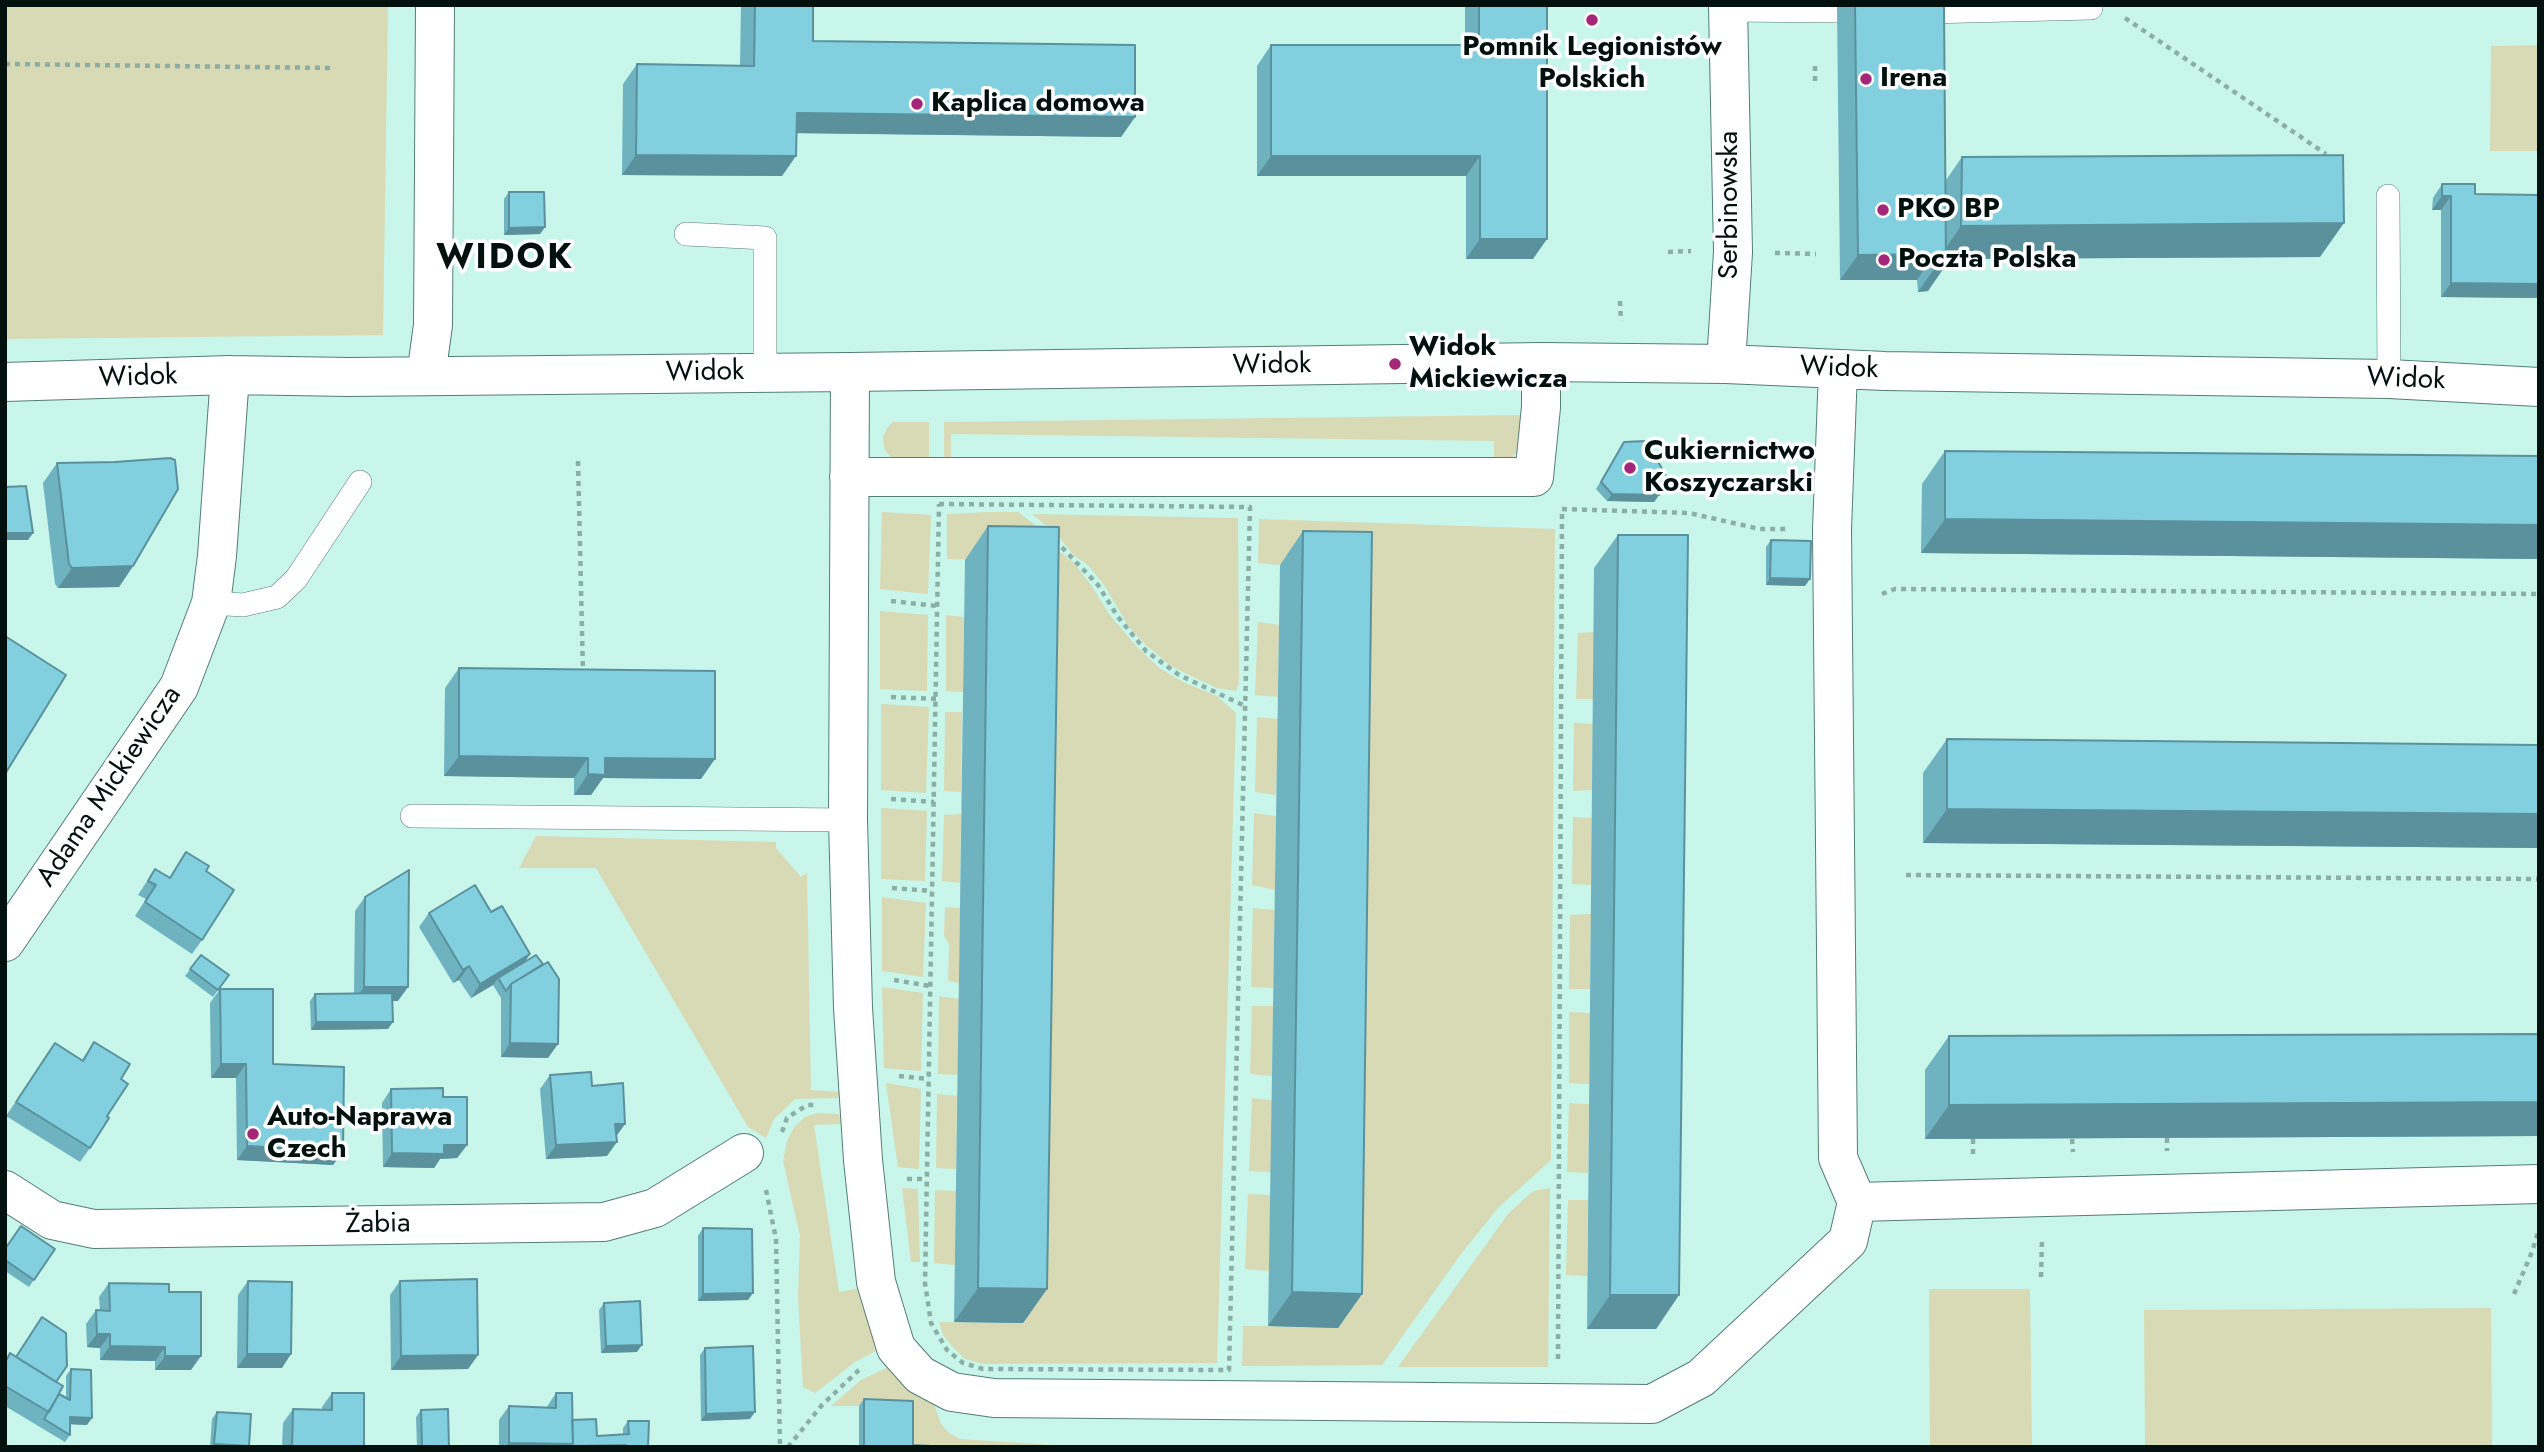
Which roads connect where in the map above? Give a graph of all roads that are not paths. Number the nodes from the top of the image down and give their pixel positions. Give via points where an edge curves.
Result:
1 (435, 5) edge
2 (1728, 8) edge
3 (2091, 8) dead end
4 (1837, 11) dead end
5 (1927, 12) edge
6 (2388, 196) dead end
7 (687, 234) dead end
8 (1541, 362) junction
9 (1726, 363) junction
10 (1838, 370) junction
11 (850, 372) junction
12 (765, 373) junction
13 (230, 375) junction
14 (426, 376) junction
15 (2389, 379) junction
16 (5, 382) edge
17 (2539, 387) edge
18 (849, 477) junction
19 (360, 482) dead end
20 (211, 603) junction
21 (412, 816) dead end
22 (848, 820) junction
23 (5, 942) edge
24 (761, 1147) road end
25 (2539, 1184) edge
26 (5, 1190) edge
27 (1857, 1202) junction

1 - 14 street via 433,325
2 - 4 lane
2 - 9 street, Serbinowska via 1733,252
3 - 5 lane
6 - 15 lane
7 - 12 lane via 765,237
8 - 9 street, Widok
8 - 11 street, Widok
8 - 18 street via 1534,477
9 - 10 street, Widok
10 - 15 street, Widok
10 - 27 street via 1832,529 1838,1158
11 - 12 street, Widok
11 - 18 street
12 - 14 street, Widok
13 - 14 street, Widok
13 - 16 street, Widok
13 - 20 street, Adama Mickiewicza
15 - 17 street, Widok
18 - 22 street
19 - 20 lane via 296,579 277,597 243,605
20 - 23 street, Adama Mickiewicza via 179,687
21 - 22 lane
22 - 27 street via 853,1008 876,1282 896,1348 920,1376 952,1392 994,1398 1652,1404 1701,1378 1848,1241
24 - 26 street, Żabia via 655,1208 604,1222 94,1229 52,1220
25 - 27 street

